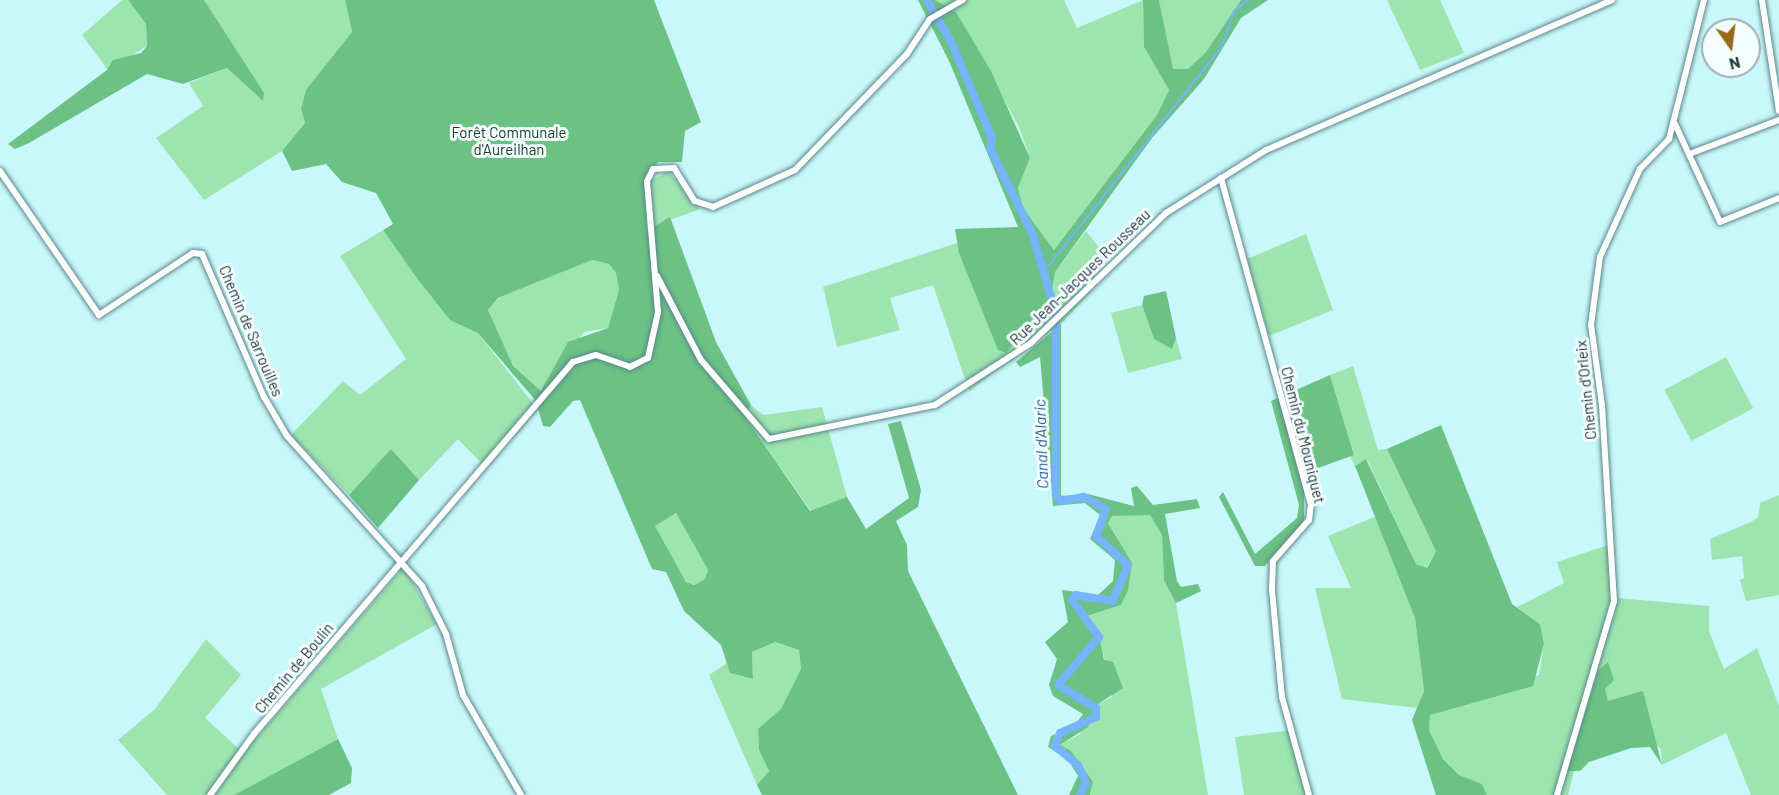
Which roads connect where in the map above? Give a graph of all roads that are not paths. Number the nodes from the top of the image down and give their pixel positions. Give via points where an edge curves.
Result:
1 (963, 0) edge
2 (1612, 0) edge
3 (1704, 0) edge
4 (1762, 0) edge
5 (1779, 111) edge
6 (1779, 120) edge
7 (1675, 124) junction
8 (1692, 153) junction
9 (0, 171) edge
10 (1221, 178) junction
11 (1779, 198) edge
12 (657, 276) junction
13 (401, 561) junction
14 (210, 795) edge
15 (521, 795) edge
16 (1309, 795) edge
17 (1557, 795) edge

1 - 12 street via 930,19 907,54 795,170 713,207 695,201 674,168 653,169 647,181
2 - 10 street, Rue Jean-Jacques Rousseau via 1380,97 1266,150
3 - 7 street, Chemin d'Orleix
4 - 5 street
6 - 8 street
7 - 8 street
7 - 17 street, Chemin d'Orleix via 1669,139 1640,168 1600,257 1591,325 1602,405 1613,609
8 - 11 street via 1720,222
9 - 13 street, Chemin de Sarrouilles via 99,315 193,253 202,254 264,397 287,435
10 - 12 street, Rue Jean-Jacques Rousseau via 1166,213 1010,361 935,405 779,441 759,431 702,360
10 - 16 street, Chemin du Mouniquet via 1311,504 1309,520 1273,561 1272,590 1282,697
12 - 13 street, Chemin de Boulin via 656,342 644,363 625,366 596,355 573,362
13 - 14 street, Chemin de Boulin via 254,734
13 - 15 street via 434,608 463,695

